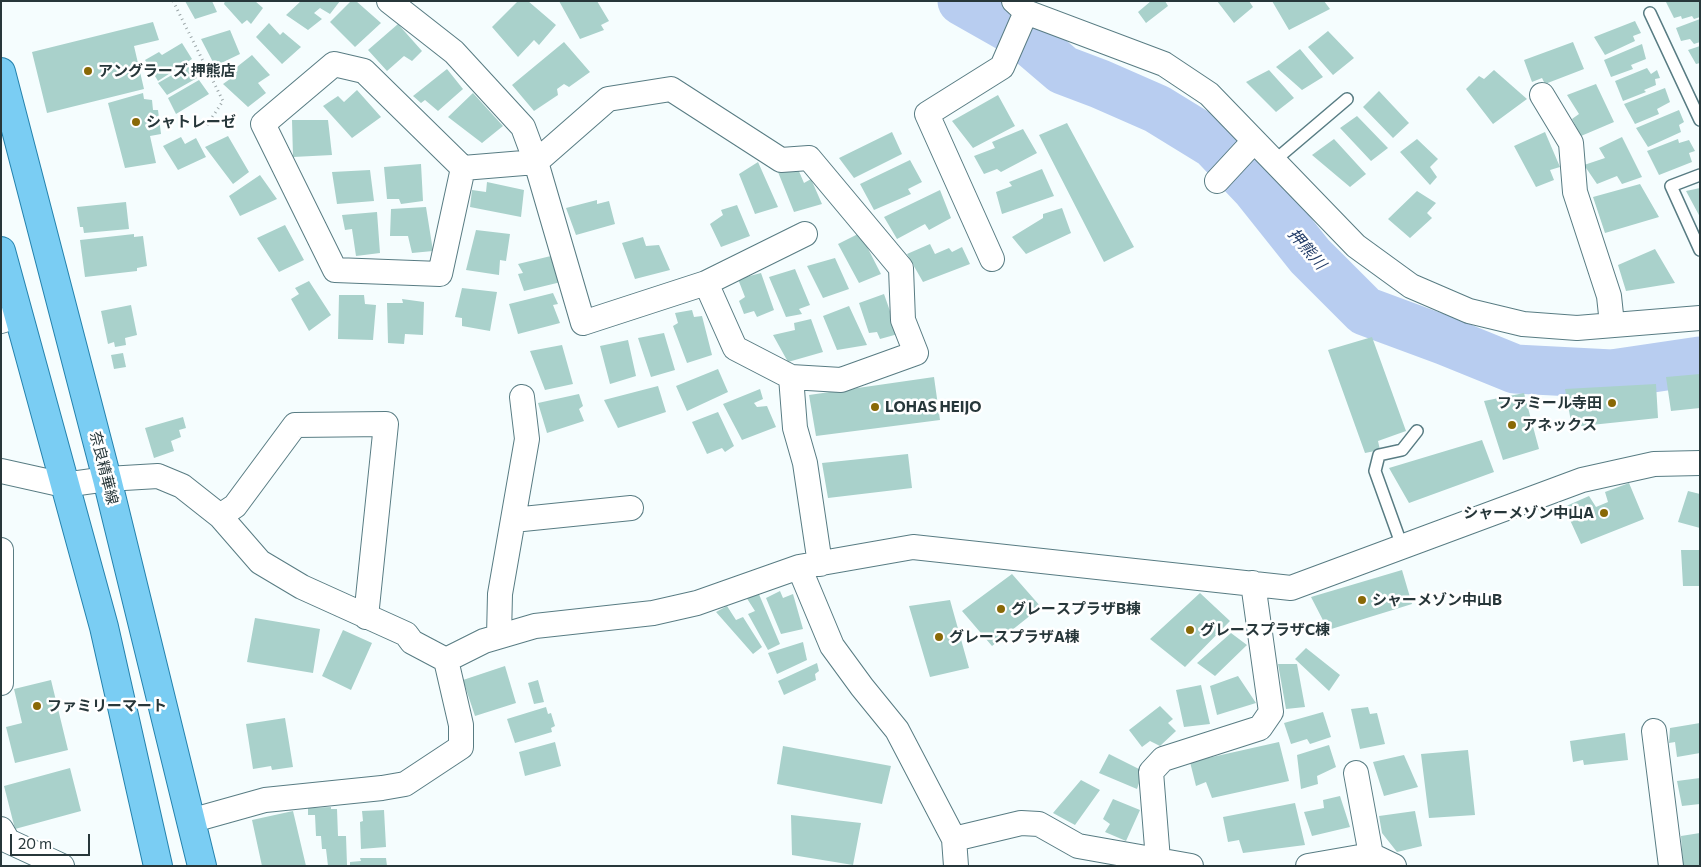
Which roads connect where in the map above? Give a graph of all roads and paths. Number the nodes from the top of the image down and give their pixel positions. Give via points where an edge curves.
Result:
1 (173, 1) edge
2 (389, 1) edge
3 (1020, 6) edge
4 (1650, 13) dead end
5 (1, 72) edge
6 (1542, 95) dead end
7 (1348, 99) dead end
8 (1700, 120) edge
9 (207, 125) dead end
10 (1254, 141) junction
11 (1274, 161) junction
12 (536, 162) junction
13 (462, 168) junction
14 (1700, 175) edge
15 (1217, 181) dead end
16 (805, 234) dead end
17 (1700, 250) edge
18 (1, 251) edge
19 (992, 259) dead end
20 (706, 283) junction
21 (10, 318) edge
22 (1700, 318) edge
23 (1612, 324) junction
24 (791, 377) junction
25 (522, 397) dead end
26 (1417, 431) dead end
27 (1700, 463) edge
28 (1, 471) edge
29 (107, 479) junction
30 (64, 484) junction
31 (631, 508) dead end
32 (220, 516) junction
33 (513, 520) junction
34 (1402, 546) junction
35 (1, 550) edge
36 (809, 565) junction
37 (1254, 584) junction
38 (366, 617) junction
39 (499, 636) junction
40 (446, 660) junction
41 (1, 683) edge
42 (1654, 731) dead end
43 (1356, 773) dead end
44 (190, 821) junction
45 (1, 829) edge
46 (954, 839) junction
47 (1078, 846) junction
48 (1371, 855) junction
49 (1158, 860) junction
50 (62, 866) edge
51 (158, 866) edge
52 (202, 866) edge
53 (956, 866) edge
54 (1095, 866) edge
55 (1191, 866) edge
56 (1308, 866) edge
57 (1394, 866) edge
58 (1670, 866) edge

1 - 9 path via 223,101
2 - 12 street via 454,52 523,127
3 - 10 street via 1164,64 1209,94
3 - 19 street via 1002,67 927,114
4 - 8 lane
5 - 29 main road, 奈良精華線
6 - 23 street via 1571,142 1575,192 1609,296
7 - 11 lane
10 - 11 street
10 - 15 street
11 - 23 street via 1356,246 1411,286 1469,311 1523,324 1577,328
12 - 13 street
12 - 20 street via 583,323
12 - 24 street via 608,99 671,88 781,160 809,158 901,268 903,320 916,353 841,380
13 - 13 street via 364,71 334,64 262,124 335,270 440,274
14 - 17 lane via 1671,186
16 - 20 street
18 - 21 main road
20 - 24 street via 735,348
21 - 30 main road
22 - 23 street
24 - 36 street via 795,428 805,463
25 - 33 street via 527,439
26 - 34 lane via 1402,450 1379,455 1375,471
27 - 34 street via 1654,464 1582,480
28 - 30 street
29 - 30 street
29 - 32 street via 158,476 182,486
29 - 44 main road, 奈良精華線
30 - 51 main road via 104,627
31 - 33 street
32 - 38 street via 260,562 302,587
32 - 38 street via 235,506 295,425 386,424
33 - 39 street via 500,594
34 - 37 street via 1291,588
35 - 41 street
36 - 37 street via 913,546
36 - 39 street via 697,603 653,613 536,626
36 - 46 street via 832,646 897,730
37 - 49 street via 1271,712 1260,728 1163,759 1151,772
38 - 40 street via 406,634 412,642
39 - 40 street
40 - 44 street via 461,725 461,747 405,784 265,800
42 - 58 street
43 - 48 street
44 - 52 main road, 奈良精華線
45 - 50 street via 8,840
46 - 47 street via 1021,823 1039,824
46 - 53 street
47 - 49 street
47 - 54 street
48 - 56 street
48 - 57 street
49 - 55 street

